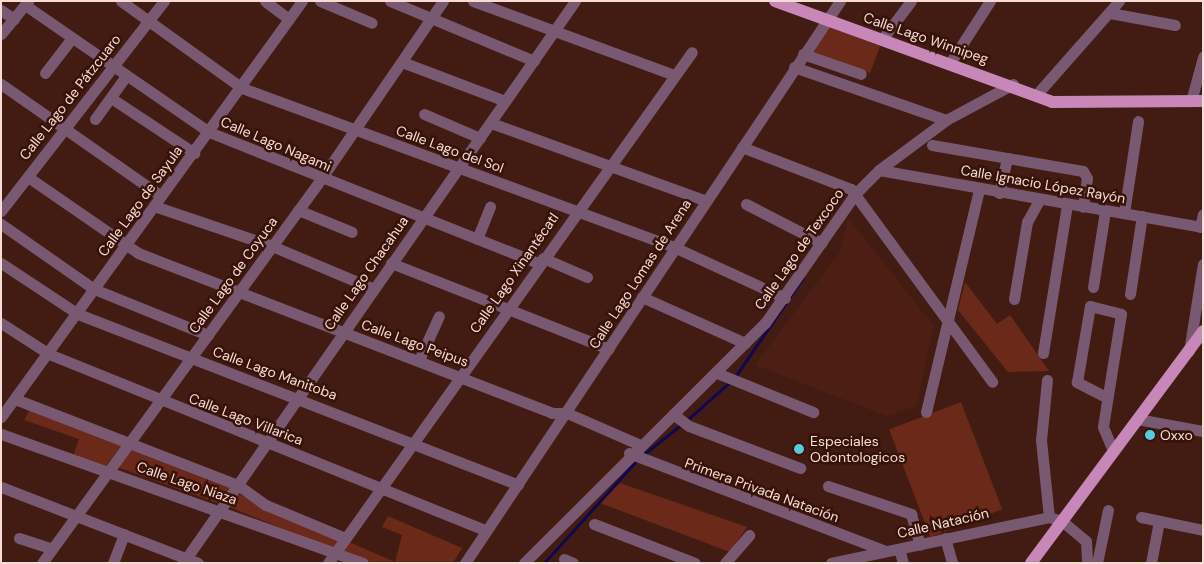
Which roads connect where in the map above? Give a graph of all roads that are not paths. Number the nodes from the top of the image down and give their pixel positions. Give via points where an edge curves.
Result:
1 (121, 1) edge
2 (164, 1) edge
3 (265, 1) edge
4 (302, 1) edge
5 (320, 1) edge
6 (390, 1) edge
7 (443, 1) edge
8 (473, 1) edge
9 (574, 1) edge
10 (775, 1) edge
11 (840, 1) edge
12 (911, 1) edge
13 (990, 1) edge
14 (1119, 1) edge
15 (27, 3) edge
16 (1, 10) edge
17 (1110, 13) junction
18 (14, 18) junction
19 (432, 18) junction
20 (826, 19) junction
21 (289, 20) junction
22 (148, 21) junction
23 (372, 23) dead end
24 (1175, 25) dead end
25 (553, 32) junction
26 (1, 34) edge
27 (72, 38) junction
28 (883, 38) junction
29 (692, 52) dead end
30 (802, 54) junction
31 (1203, 57) edge
32 (534, 61) junction
33 (402, 62) junction
34 (950, 62) junction
35 (112, 66) junction
36 (794, 67) junction
37 (44, 73) dead end
38 (861, 74) dead end
39 (674, 75) junction
40 (126, 76) junction
41 (1, 84) edge
42 (1013, 84) junction
43 (242, 88) junction
44 (1038, 94) junction
45 (111, 98) junction
46 (505, 101) junction
47 (1197, 101) edge
48 (424, 114) dead end
49 (95, 119) dead end
50 (946, 120) junction
51 (1138, 121) dead end
52 (491, 122) junction
53 (355, 130) junction
54 (64, 131) junction
55 (209, 132) junction
56 (480, 138) junction
57 (932, 145) dead end
58 (742, 147) junction
59 (194, 153) junction
60 (1007, 158) junction
61 (611, 164) junction
62 (460, 169) junction
63 (879, 170) junction
64 (28, 176) junction
65 (321, 179) junction
66 (979, 189) junction
67 (999, 193) junction
68 (855, 194) junction
69 (161, 196) junction
70 (1040, 199) junction
71 (706, 201) junction
72 (746, 204) dead end
73 (1067, 204) junction
74 (154, 206) junction
75 (490, 207) dead end
76 (1083, 207) junction
77 (298, 210) junction
78 (1, 211) edge
79 (576, 211) junction
80 (1105, 211) junction
81 (1124, 213) junction
82 (1203, 214) edge
83 (1142, 216) junction
84 (424, 218) junction
85 (1, 224) edge
86 (1201, 227) edge
87 (352, 232) dead end
88 (477, 239) junction
89 (822, 243) junction
90 (126, 246) junction
91 (272, 246) junction
92 (674, 247) junction
93 (541, 261) junction
94 (1, 263) edge
95 (391, 263) junction
96 (1203, 264) edge
97 (586, 278) dead end
98 (1093, 287) dead end
99 (372, 288) junction
100 (94, 289) junction
101 (238, 293) junction
102 (1130, 294) dead end
103 (642, 297) junction
104 (785, 298) junction
105 (1014, 299) dead end
106 (508, 308) junction
107 (78, 314) junction
108 (439, 316) dead end
109 (950, 322) junction
110 (1, 323) edge
111 (342, 332) junction
112 (1203, 332) edge
113 (208, 335) junction
114 (745, 343) junction
115 (608, 349) junction
116 (1188, 351) junction
117 (1044, 353) dead end
118 (49, 354) junction
119 (191, 358) junction
120 (419, 360) junction
121 (719, 374) junction
122 (460, 375) junction
123 (1047, 380) dead end
124 (992, 382) dead end
125 (1, 397) edge
126 (1106, 397) junction
127 (299, 398) junction
128 (13, 401) junction
129 (159, 402) junction
130 (813, 412) dead end
131 (926, 412) dead end
132 (567, 413) junction
133 (1, 417) edge
134 (1137, 419) junction
135 (680, 420) junction
136 (1203, 431) edge
137 (1, 434) edge
138 (412, 441) junction
139 (268, 442) junction
140 (638, 444) junction
141 (129, 446) junction
142 (1113, 450) junction
143 (635, 457) junction
144 (800, 468) dead end
145 (109, 472) junction
146 (238, 485) junction
147 (518, 485) junction
148 (828, 486) dead end
149 (1, 487) edge
150 (381, 487) junction
151 (220, 510) junction
152 (1108, 510) dead end
153 (78, 515) junction
154 (1141, 517) dead end
155 (1049, 518) junction
156 (1159, 521) junction
157 (1062, 522) junction
158 (594, 524) dead end
159 (1203, 530) edge
160 (486, 531) junction
161 (124, 534) junction
162 (749, 535) dead end
163 (19, 538) dead end
164 (345, 538) junction
165 (945, 538) junction
166 (920, 545) junction
167 (52, 549) junction
168 (899, 549) junction
169 (336, 551) junction
170 (886, 551) junction
171 (185, 561) edge
172 (901, 562) edge
173 (42, 563) edge
174 (113, 563) edge
175 (198, 563) edge
176 (328, 563) edge
177 (363, 563) edge
178 (465, 563) edge
179 (524, 563) edge
180 (695, 563) edge
181 (725, 563) edge
182 (831, 563) edge
183 (952, 563) edge
184 (1031, 563) edge
185 (1087, 563) edge
186 (1096, 563) edge
187 (1150, 563) edge

1 - 22 street, Calle Lago del Sol
2 - 22 street, Calle Lago de Pátzcuaro
3 - 21 street
4 - 21 street, Calle Lago de Sayula
5 - 23 street
6 - 19 street
7 - 19 street, Calle Lago de Coyuca
8 - 25 street
9 - 25 street, Calle Lago Chacahua
10 - 20 main road, Calle Lago Winnipeg
11 - 20 street, Calle Lago Lomas de Arena
12 - 28 street
13 - 34 street
14 - 17 street
15 - 18 street
15 - 27 street, Calle Lago Nagami
16 - 18 street
17 - 24 street
17 - 44 street
18 - 26 street
19 - 32 street
19 - 33 street, Calle Lago de Coyuca
20 - 28 main road, Calle Lago Winnipeg
20 - 30 street, Calle Lago Lomas de Arena
21 - 43 street, Calle Lago de Sayula
22 - 35 street, Calle Lago de Pátzcuaro
22 - 43 street, Calle Lago del Sol
25 - 32 street, Calle Lago Chacahua
25 - 39 street
27 - 35 street, Calle Lago Nagami
27 - 37 street
28 - 34 main road, Calle Lago Winnipeg
29 - 39 street, Calle Lago Xinantécatl
30 - 36 street, Calle Lago Lomas de Arena
30 - 38 street
31 - 47 street
32 - 46 street, Calle Lago Chacahua
33 - 46 street
33 - 53 street, Calle Lago de Coyuca
34 - 42 main road, Calle Lago Winnipeg
35 - 40 street, Calle Lago Nagami
35 - 54 street, Calle Lago de Pátzcuaro
36 - 50 street
36 - 58 street, Calle Lago Lomas de Arena
39 - 61 street, Calle Lago Xinantécatl
40 - 45 street
40 - 55 street, Calle Lago Nagami
41 - 54 street
42 - 44 main road, Calle Lago Winnipeg
42 - 50 street, Calle Lago de Texcoco
43 - 53 street, Calle Lago del Sol
43 - 55 street, Calle Lago de Sayula
44 - 47 main road, Calle Lago Winnipeg via 1060,102
45 - 49 street
45 - 59 street
46 - 52 street, Calle Lago Chacahua
48 - 56 street
50 - 63 street, Calle Lago de Texcoco
51 - 81 street
52 - 56 street, Calle Lago Chacahua
52 - 61 street
53 - 62 street, Calle Lago del Sol
53 - 65 street, Calle Lago de Coyuca
54 - 64 street, Calle Lago de Pátzcuaro
54 - 69 street
55 - 59 street, Calle Lago de Sayula
55 - 65 street, Calle Lago Nagami
56 - 62 street, Calle Lago Chacahua
57 - 60 street
58 - 68 street via 847,186
58 - 71 street, Calle Lago Lomas de Arena
59 - 69 street, Calle Lago de Sayula
60 - 67 street
60 - 76 street via 1083,171 1087,178
61 - 71 street
61 - 79 street, Calle Lago Xinantécatl
62 - 79 street, Calle Lago del Sol
62 - 84 street, Calle Lago Chacahua
63 - 66 street, Calle Ignacio López Rayón
63 - 68 street, Calle Lago de Texcoco
64 - 78 street, Calle Lago de Pátzcuaro
64 - 90 street, Calle Lago Peipus
65 - 77 street, Calle Lago de Coyuca
65 - 84 street, Calle Lago Nagami
66 - 67 street, Calle Ignacio López Rayón
66 - 109 street
67 - 70 street, Calle Ignacio López Rayón
68 - 89 street, Calle Lago de Texcoco
68 - 109 street
69 - 74 street, Calle Lago de Sayula
70 - 73 street, Calle Ignacio López Rayón
70 - 105 street via 1027,222
71 - 92 street, Calle Lago Lomas de Arena
72 - 89 street
73 - 76 street, Calle Ignacio López Rayón
73 - 117 street
74 - 90 street, Calle Lago de Sayula
74 - 91 street
75 - 88 street
76 - 80 street, Calle Ignacio López Rayón
77 - 87 street
77 - 91 street, Calle Lago de Coyuca
79 - 92 street, Calle Lago del Sol
79 - 93 street, Calle Lago Xinantécatl
80 - 81 street, Calle Ignacio López Rayón
80 - 98 street
81 - 83 street, Calle Ignacio López Rayón
82 - 86 street
83 - 86 street, Calle Ignacio López Rayón
83 - 102 street
84 - 88 street, Calle Lago Nagami
84 - 95 street, Calle Lago Chacahua
85 - 100 street
88 - 93 street, Calle Lago Nagami
89 - 104 street, Calle Lago de Texcoco
90 - 100 street, Calle Lago de Sayula
90 - 101 street, Calle Lago Peipus
91 - 99 street
91 - 101 street, Calle Lago de Coyuca
92 - 103 street, Calle Lago Lomas de Arena
92 - 104 street, Calle Lago del Sol
93 - 97 street, Calle Lago Nagami
93 - 106 street, Calle Lago Xinantécatl
94 - 107 street, Calle Lago Manitoba
95 - 99 street, Calle Lago Chacahua
95 - 106 street
96 - 116 street
99 - 111 street, Calle Lago Chacahua
100 - 107 street, Calle Lago de Sayula
100 - 113 street
101 - 111 street, Calle Lago Peipus
101 - 113 street, Calle Lago de Coyuca
103 - 114 street
103 - 115 street, Calle Lago Lomas de Arena
104 - 114 street, Calle Lago de Texcoco
106 - 115 street
106 - 122 street, Calle Lago Xinantécatl
107 - 118 street, Calle Lago de Sayula
107 - 119 street, Calle Lago Manitoba
108 - 120 street
109 - 124 street
109 - 131 street
110 - 118 street, Calle Lago Villarica
111 - 120 street, Calle Lago Peipus
111 - 127 street, Calle Lago Chacahua
112 - 116 main road
113 - 119 street, Calle Lago de Coyuca
114 - 121 street, Calle Lago de Texcoco
115 - 132 street, Calle Lago Lomas de Arena
116 - 134 main road
118 - 128 street, Calle Lago de Sayula
118 - 129 street, Calle Lago Villarica
119 - 127 street, Calle Lago Manitoba
119 - 129 street, Calle Lago de Coyuca
120 - 122 street, Calle Lago Peipus
121 - 130 street
121 - 135 street, Calle Lago de Texcoco
122 - 132 street, Calle Lago Peipus via 552,413
122 - 138 street, Calle Lago Xinantécatl
123 - 155 street via 1041,440
125 - 128 street
126 - 126 street via 1119,311 1086,309 1077,382
126 - 142 street via 1103,432
127 - 138 street, Calle Lago Manitoba
127 - 139 street, Calle Lago Chacahua
128 - 133 street, Calle Lago de Sayula
128 - 141 street
129 - 139 street, Calle Lago Villarica
129 - 141 street, Calle Lago de Coyuca
132 - 140 street, Calle Lago Peipus
132 - 147 street, Calle Lago Lomas de Arena
134 - 136 street
134 - 142 main road
135 - 140 street, Calle Lago de Texcoco
135 - 144 street
137 - 145 street, Calle Lago Niaza
138 - 147 street, Calle Lago Manitoba
138 - 150 street, Calle Lago Xinantécatl
139 - 146 street, Calle Lago Chacahua
139 - 150 street, Calle Lago Villarica
140 - 143 street, Calle Lago de Texcoco
141 - 145 street, Calle Lago de Coyuca
141 - 146 street
142 - 157 main road
143 - 170 street, Primera Privada Natación
143 - 179 street, Calle Lago de Texcoco
145 - 151 street, Calle Lago Niaza
145 - 153 street, Calle Lago de Coyuca
146 - 151 street, Calle Lago Chacahua
146 - 164 street via 266,505
147 - 160 street, Calle Lago Lomas de Arena
148 - 166 street via 911,514
149 - 153 street
150 - 160 street, Calle Lago Villarica
150 - 164 street, Calle Lago Xinantécatl
151 - 169 street, Calle Lago Niaza
151 - 171 street, Calle Lago Chacahua
152 - 186 street
153 - 161 street
153 - 167 street, Calle Lago de Coyuca
154 - 156 street
155 - 157 street, Calle Natación
155 - 165 street, Calle Natación
156 - 159 street
156 - 187 street
157 - 184 main road
157 - 185 street via 1087,542
158 - 180 street
160 - 178 street, Calle Lago Lomas de Arena
161 - 171 street
161 - 174 street
162 - 181 street
163 - 167 street
164 - 169 street, Calle Lago Xinantécatl
165 - 166 street, Calle Natación
165 - 183 street
166 - 168 street, Calle Natación
167 - 173 street, Calle Lago de Coyuca
168 - 170 street, Calle Natación
168 - 172 street
169 - 176 street, Calle Lago Xinantécatl
169 - 177 street, Calle Lago Niaza
170 - 182 street, Calle Natación
171 - 175 street

